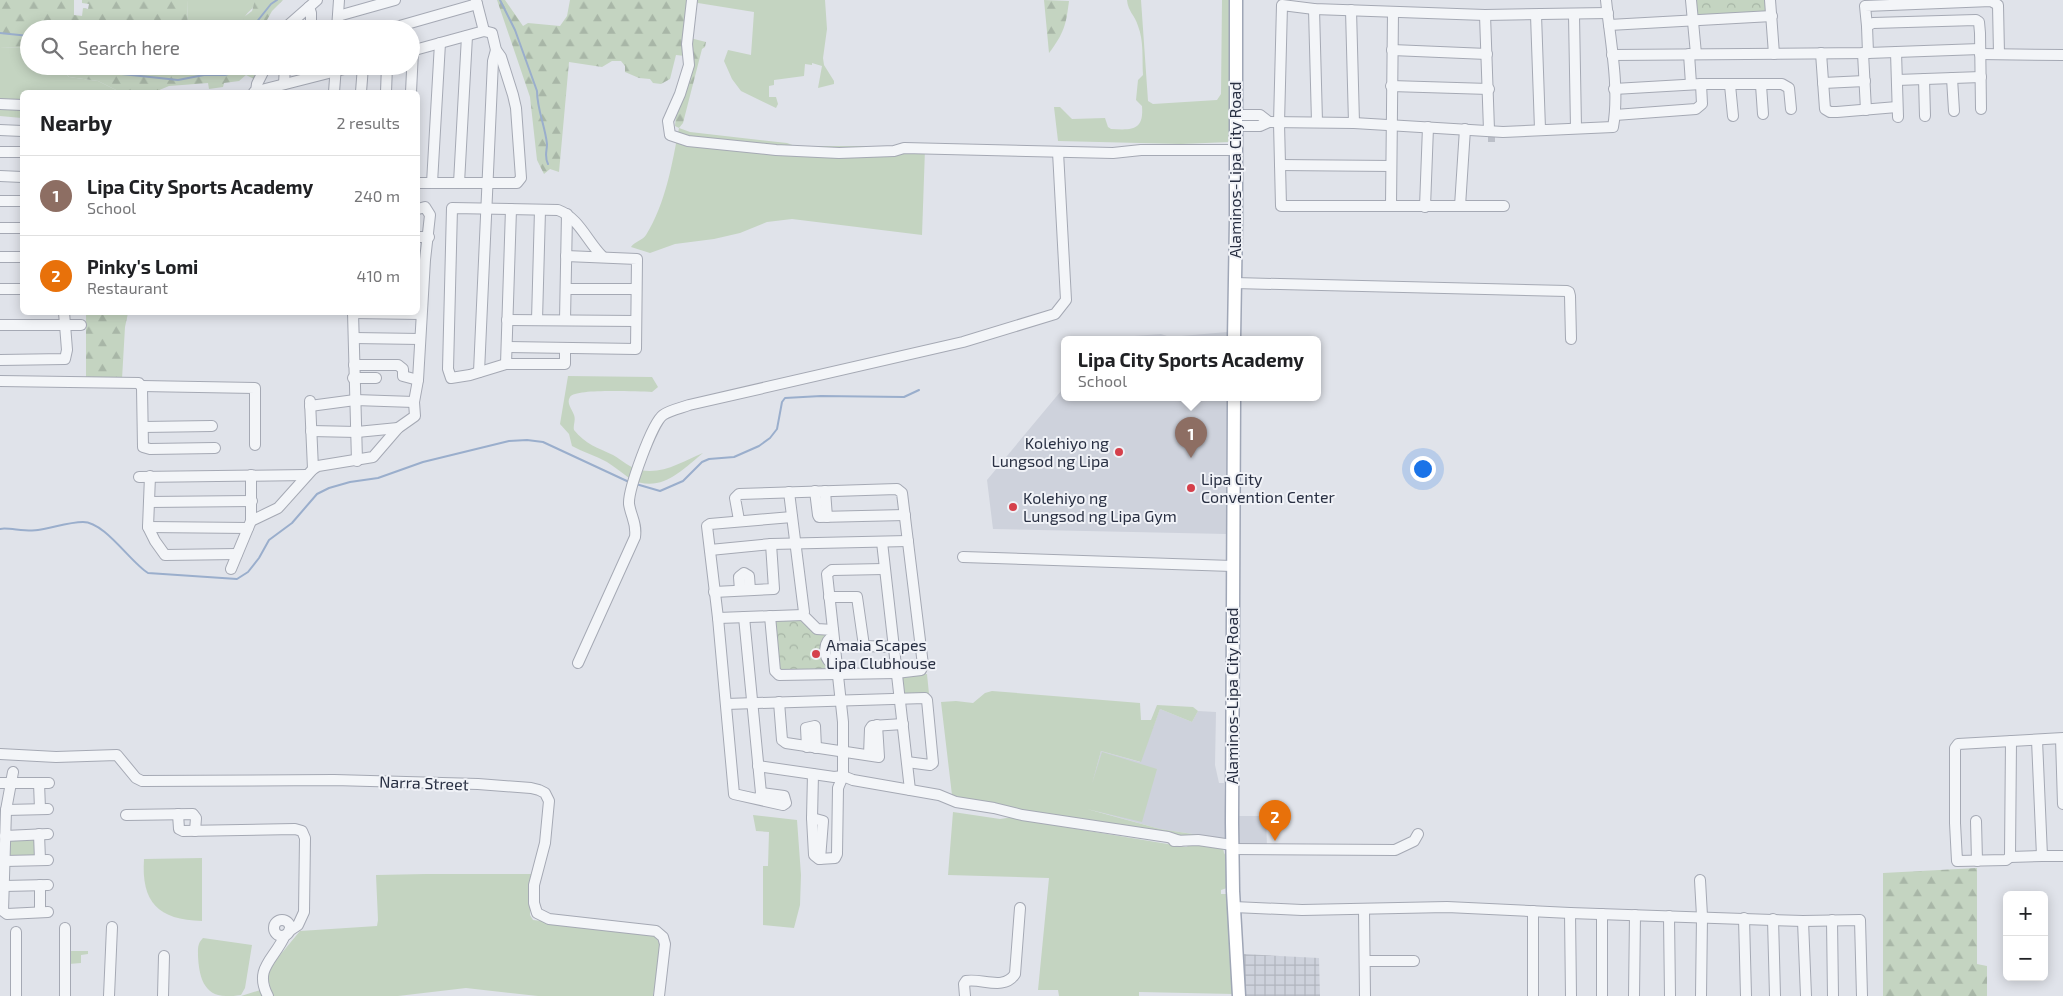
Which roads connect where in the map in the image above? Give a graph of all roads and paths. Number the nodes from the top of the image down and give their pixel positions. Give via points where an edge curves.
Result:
1 (317, 0) edge
2 (339, 0) edge
3 (395, 0) edge
4 (692, 0) edge
5 (1236, 0) edge
6 (1606, 0) edge
7 (1692, 0) edge
8 (1770, 0) edge
9 (1979, 0) edge
10 (476, 2) edge
11 (1865, 3) edge
12 (309, 7) junction
13 (1314, 9) junction
14 (1352, 10) junction
15 (1393, 12) junction
16 (1608, 14) junction
17 (1485, 15) junction
18 (1536, 15) junction
19 (1574, 15) junction
20 (338, 16) junction
21 (1772, 16) junction
22 (294, 20) edge
23 (311, 20) edge
24 (338, 20) edge
25 (418, 20) edge
26 (1694, 21) junction
27 (1610, 25) junction
28 (1867, 26) junction
29 (484, 32) junction
30 (467, 36) junction
31 (440, 43) junction
32 (420, 49) edge
33 (496, 50) junction
34 (1392, 50) junction
35 (1896, 52) junction
36 (1980, 52) junction
37 (1821, 53) junction
38 (1865, 53) junction
39 (1487, 54) junction
40 (1692, 54) junction
41 (1774, 54) junction
42 (1999, 54) junction
43 (1612, 55) junction
44 (2063, 55) edge
45 (262, 75) edge
46 (284, 75) edge
47 (308, 75) edge
48 (317, 75) edge
49 (335, 75) edge
50 (362, 75) edge
51 (387, 75) edge
52 (411, 75) edge
53 (1980, 77) junction
54 (308, 78) junction
55 (1952, 78) junction
56 (1924, 79) junction
57 (1897, 80) junction
58 (1865, 81) junction
59 (1823, 83) junction
60 (284, 84) junction
61 (1696, 84) junction
62 (1730, 85) junction
63 (1760, 85) junction
64 (1391, 86) junction
65 (1489, 89) junction
66 (1614, 89) junction
67 (256, 90) edge
68 (262, 90) edge
69 (334, 90) edge
70 (361, 90) edge
71 (386, 90) edge
72 (411, 90) edge
73 (0, 104) edge
74 (20, 105) edge
75 (1791, 109) dead end
76 (1982, 109) dead end
77 (1866, 110) junction
78 (1954, 111) dead end
79 (1763, 114) dead end
80 (1615, 115) junction
81 (1733, 116) dead end
82 (1925, 116) dead end
83 (1235, 120) junction
84 (1317, 122) junction
85 (1274, 123) junction
86 (1354, 123) junction
87 (1390, 124) junction
88 (1428, 127) junction
89 (1576, 128) junction
90 (1465, 129) junction
91 (1540, 129) junction
92 (0, 130) edge
93 (20, 131) edge
94 (1494, 134) junction
95 (1235, 150) junction
96 (0, 152) edge
97 (20, 152) edge
98 (1058, 152) junction
99 (1280, 165) junction
100 (1391, 166) junction
101 (0, 176) edge
102 (20, 177) edge
103 (420, 183) edge
104 (432, 183) junction
105 (459, 183) junction
106 (487, 184) junction
107 (0, 201) edge
108 (20, 201) edge
109 (1391, 205) junction
110 (1460, 206) junction
111 (1504, 206) dead end
112 (1424, 207) junction
113 (420, 208) edge
114 (485, 209) junction
115 (511, 209) junction
116 (540, 210) junction
117 (567, 214) junction
118 (0, 228) edge
119 (20, 228) edge
120 (420, 237) edge
121 (429, 237) junction
122 (566, 256) junction
123 (602, 256) junction
124 (0, 257) edge
125 (20, 257) edge
126 (421, 260) edge
127 (1235, 283) junction
128 (420, 287) edge
129 (0, 289) edge
130 (20, 289) edge
131 (566, 289) junction
132 (636, 289) junction
133 (421, 314) joint
134 (64, 315) edge
135 (353, 315) edge
136 (508, 320) junction
137 (537, 320) junction
138 (565, 320) junction
139 (636, 321) junction
140 (0, 324) edge
141 (65, 324) junction
142 (81, 325) dead end
143 (1234, 336) edge
144 (354, 338) junction
145 (420, 339) junction
146 (1571, 339) dead end
147 (507, 347) junction
148 (565, 348) junction
149 (0, 360) edge
150 (354, 364) junction
151 (506, 364) junction
152 (479, 372) junction
153 (354, 378) junction
154 (376, 378) dead end
155 (418, 380) junction
156 (0, 382) edge
157 (138, 384) junction
158 (355, 400) junction
159 (1234, 401) edge
160 (414, 402) junction
161 (212, 426) dead end
162 (142, 427) junction
163 (398, 428) junction
164 (311, 431) junction
165 (357, 432) junction
166 (255, 445) dead end
167 (215, 448) dead end
168 (357, 461) junction
169 (310, 472) junction
170 (251, 475) junction
171 (150, 476) junction
172 (138, 477) dead end
173 (820, 491) junction
174 (789, 492) junction
175 (252, 501) junction
176 (149, 502) junction
177 (905, 515) junction
178 (792, 517) junction
179 (739, 520) junction
180 (249, 525) junction
181 (148, 527) junction
182 (908, 541) junction
183 (882, 542) junction
184 (796, 543) junction
185 (771, 544) junction
186 (710, 550) junction
187 (238, 554) junction
188 (963, 557) dead end
189 (1232, 566) junction
190 (884, 568) junction
191 (231, 569) dead end
192 (714, 592) junction
193 (829, 597) junction
194 (803, 615) junction
195 (770, 616) junction
196 (744, 617) junction
197 (718, 618) junction
198 (833, 633) junction
199 (893, 647) junction
200 (578, 663) dead end
201 (837, 670) junction
202 (896, 673) junction
203 (900, 698) junction
204 (841, 700) junction
205 (779, 702) junction
206 (752, 703) junction
207 (726, 704) junction
208 (903, 724) junction
209 (2062, 738) edge
210 (2038, 740) junction
211 (2011, 741) junction
212 (843, 752) junction
213 (0, 754) edge
214 (907, 762) junction
215 (758, 766) junction
216 (13, 772) dead end
217 (813, 774) junction
218 (843, 776) junction
219 (0, 783) edge
220 (12, 783) junction
221 (910, 790) junction
222 (2063, 804) edge
223 (6, 810) junction
224 (178, 814) junction
225 (126, 815) dead end
226 (1976, 821) dead end
227 (195, 831) junction
228 (1418, 834) dead end
229 (3, 841) edge
230 (1232, 847) junction
231 (2042, 856) junction
232 (2063, 856) edge
233 (2010, 858) junction
234 (5, 861) junction
235 (1977, 861) junction
236 (1700, 880) dead end
237 (4, 886) junction
238 (1234, 907) junction
239 (1020, 908) dead end
240 (1364, 910) junction
241 (1533, 911) junction
242 (1570, 913) junction
243 (1602, 914) junction
244 (1635, 915) junction
245 (1669, 916) junction
246 (1702, 916) junction
247 (1744, 918) junction
248 (1773, 919) junction
249 (1832, 920) junction
250 (1803, 921) junction
251 (64, 928) dead end
252 (112, 928) dead end
253 (16, 932) dead end
254 (164, 956) dead end
255 (1364, 961) junction
256 (1414, 961) dead end
257 (16, 996) edge
258 (65, 996) edge
259 (110, 996) edge
260 (163, 996) edge
261 (268, 996) edge
262 (659, 996) edge
263 (965, 996) edge
264 (1239, 996) edge
265 (1365, 996) edge
266 (1533, 996) edge
267 (1571, 996) edge
268 (1602, 996) edge
269 (1634, 996) edge
270 (1670, 996) edge
271 (1701, 996) edge
272 (1746, 996) edge
273 (1775, 996) edge
274 (1806, 996) edge
275 (1833, 996) edge
276 (1862, 996) edge

1 - 12 street
2 - 20 street
3 - 20 street
4 - 98 street via 687,44 689,65 668,121 670,135 688,141 838,153 904,148
5 - 83 main road, Alaminos-Lipa City Road
6 - 16 street
7 - 26 street
8 - 21 street
9 - 11 street
9 - 42 street via 1998,5
10 - 25 street
10 - 29 street
11 - 28 street
12 - 22 street
12 - 23 street
13 - 14 street
13 - 84 street
13 - 85 street via 1282,5
14 - 15 street
14 - 86 street
15 - 17 street
15 - 34 street
16 - 19 street
16 - 27 street
17 - 18 street
17 - 39 street
18 - 19 street
18 - 91 street
19 - 89 street
20 - 24 street
21 - 26 street
21 - 41 street
26 - 27 street
26 - 40 street
27 - 43 street
28 - 36 street via 1880,22 1976,20 1979,22
28 - 38 street
29 - 30 street
29 - 33 street via 493,35
30 - 31 street
30 - 105 street
31 - 32 street
31 - 104 street
33 - 106 street
33 - 106 street via 516,108 521,178 517,184
34 - 39 street
34 - 64 street
35 - 36 street
35 - 38 street
35 - 57 street
36 - 42 street
36 - 53 street
37 - 38 street
37 - 41 street
37 - 59 street
38 - 58 street
39 - 65 street
40 - 41 street
40 - 43 street
40 - 61 street
42 - 44 street
43 - 66 street
45 - 67 street
46 - 60 street
47 - 54 street
48 - 54 street
49 - 69 street
50 - 70 street
51 - 71 street
52 - 72 street
53 - 55 street
53 - 76 street
54 - 60 street
55 - 56 street
55 - 78 street
56 - 57 street
56 - 82 street
57 - 77 street via 1898,112
58 - 59 street
58 - 77 street
59 - 77 street via 1825,109 1830,112
60 - 68 street
61 - 62 street
61 - 66 street
61 - 80 street via 1702,104 1696,109
62 - 63 street
62 - 81 street
63 - 75 street via 1786,85 1790,88
63 - 79 street
64 - 65 street
64 - 87 street
65 - 94 street
66 - 80 street
73 - 74 street
80 - 89 street via 1613,127
83 - 85 street via 1260,115
83 - 95 main road, Alaminos-Lipa City Road
84 - 85 street
84 - 86 street
85 - 99 street
86 - 87 street
87 - 88 street
87 - 100 street
88 - 90 street
88 - 112 street
89 - 91 street
90 - 94 street
90 - 110 street
91 - 94 street
92 - 93 street
95 - 98 street
95 - 127 main road, Alaminos-Lipa City Road
96 - 97 street
98 - 200 street via 1066,300 1055,314 962,342 688,405 663,414 650,436 631,488 629,502 636,522 635,537
99 - 100 street
99 - 109 street via 1281,206
100 - 109 street
101 - 102 street
103 - 104 street
104 - 105 street
105 - 106 street
106 - 114 street
107 - 108 street
109 - 112 street
110 - 111 street
110 - 112 street
113 - 121 street via 425,207 430,215
114 - 115 street
114 - 152 street
114 - 152 street via 452,208 448,372 454,379
115 - 116 street
115 - 136 street
116 - 117 street via 558,210
116 - 137 street
117 - 122 street
117 - 123 street
118 - 119 street
120 - 121 street
121 - 126 street
122 - 123 street
122 - 131 street
123 - 132 street via 637,259
124 - 125 street
126 - 128 street
127 - 143 main road, Alaminos-Lipa City Road
127 - 146 street via 1567,291 1570,296
128 - 133 street
129 - 130 street
131 - 132 street
131 - 138 street
132 - 139 street
133 - 145 street
134 - 141 street
135 - 144 street
136 - 137 street
136 - 147 street
137 - 138 street
138 - 139 street
139 - 148 street via 636,349
140 - 141 street
141 - 142 street
141 - 149 street via 65,359
144 - 145 street
144 - 150 street
145 - 155 street
147 - 148 street
147 - 151 street
148 - 151 street via 565,364
150 - 153 street
150 - 155 street via 398,365 403,369 403,376
151 - 152 street
153 - 154 street
153 - 158 street
155 - 160 street
156 - 157 street
157 - 162 street
157 - 166 street via 255,388
158 - 160 street
158 - 164 street via 310,403
158 - 165 street
159 - 189 main road, Alaminos-Lipa City Road
160 - 163 street via 415,416
161 - 162 street
162 - 167 street via 145,448
163 - 165 street
163 - 168 street via 373,458
164 - 165 street
164 - 169 street
165 - 168 street
168 - 169 street via 318,466
169 - 170 street
169 - 180 street via 278,508
170 - 171 street
170 - 175 street
171 - 172 street
171 - 176 street
173 - 174 street
173 - 177 street via 899,490
173 - 177 street via 818,516
174 - 178 street
174 - 179 street via 738,495 735,500
175 - 176 street
175 - 180 street
176 - 181 street
177 - 182 street
178 - 179 street
178 - 184 street
179 - 186 street via 708,524
180 - 181 street
180 - 187 street
181 - 187 street via 165,555
182 - 183 street
182 - 202 street via 923,665 919,671
183 - 184 street
183 - 190 street
184 - 185 street
184 - 194 street
185 - 186 street
185 - 192 street via 774,589
186 - 192 street
187 - 191 street
188 - 189 street
189 - 230 main road, Alaminos-Lipa City Road
190 - 193 street via 830,570 827,576
190 - 199 street
192 - 197 street
193 - 198 street
193 - 199 street via 857,597 864,646
194 - 195 street
194 - 198 street via 817,629
195 - 196 street
195 - 201 street via 778,675
196 - 197 street
196 - 206 street
197 - 207 street
198 - 201 street
199 - 202 street
201 - 202 street
201 - 204 street
202 - 203 street
203 - 204 street
203 - 208 street
203 - 214 street via 927,700 933,763
204 - 205 street
204 - 212 street
205 - 206 street
205 - 212 street via 783,742
206 - 207 street
206 - 215 street
207 - 215 street via 734,794 760,796
208 - 212 street via 870,728 869,755
208 - 214 street
209 - 210 street
209 - 222 street
210 - 211 street
210 - 231 street
211 - 233 street
211 - 235 street via 1956,746 1956,859 1960,862
212 - 218 street
213 - 262 street, Narra Street via 56,758 117,755 142,781 334,780 478,784 540,790 549,801 545,843 534,885 537,913 549,919 656,931 665,944
214 - 221 street
215 - 217 street
216 - 220 street
217 - 218 street
217 - 218 street via 812,818 823,821 820,859 836,856 838,788
218 - 221 street
219 - 220 street
220 - 223 street
220 - 223 street via 44,783 44,810
221 - 230 street via 1022,815
223 - 229 street
224 - 225 street
224 - 227 street via 179,829
224 - 227 street via 195,815
226 - 235 street
227 - 261 street via 302,831 305,838 304,912 298,925 287,933 263,970
228 - 230 street via 1414,841 1395,850
229 - 234 street
229 - 234 street via 44,834 44,860
230 - 238 main road, Alaminos-Lipa City Road
231 - 232 street
231 - 233 street
233 - 235 street
234 - 237 street
236 - 246 street
237 - 237 street via 44,885 44,912 4,912
238 - 240 street
238 - 264 main road, Alaminos-Lipa City Road
239 - 263 street via 1012,979 990,983 966,980
240 - 241 street via 1447,907
240 - 255 street
241 - 242 street
241 - 266 street
242 - 243 street
242 - 267 street
243 - 244 street
243 - 268 street
244 - 245 street
244 - 269 street
245 - 246 street
245 - 270 street
246 - 247 street
246 - 271 street
247 - 248 street
247 - 272 street
248 - 250 street
248 - 273 street
249 - 250 street
249 - 275 street
249 - 276 street via 1860,920
250 - 274 street
251 - 258 street
252 - 259 street
253 - 257 street
254 - 260 street
255 - 256 street
255 - 265 street

